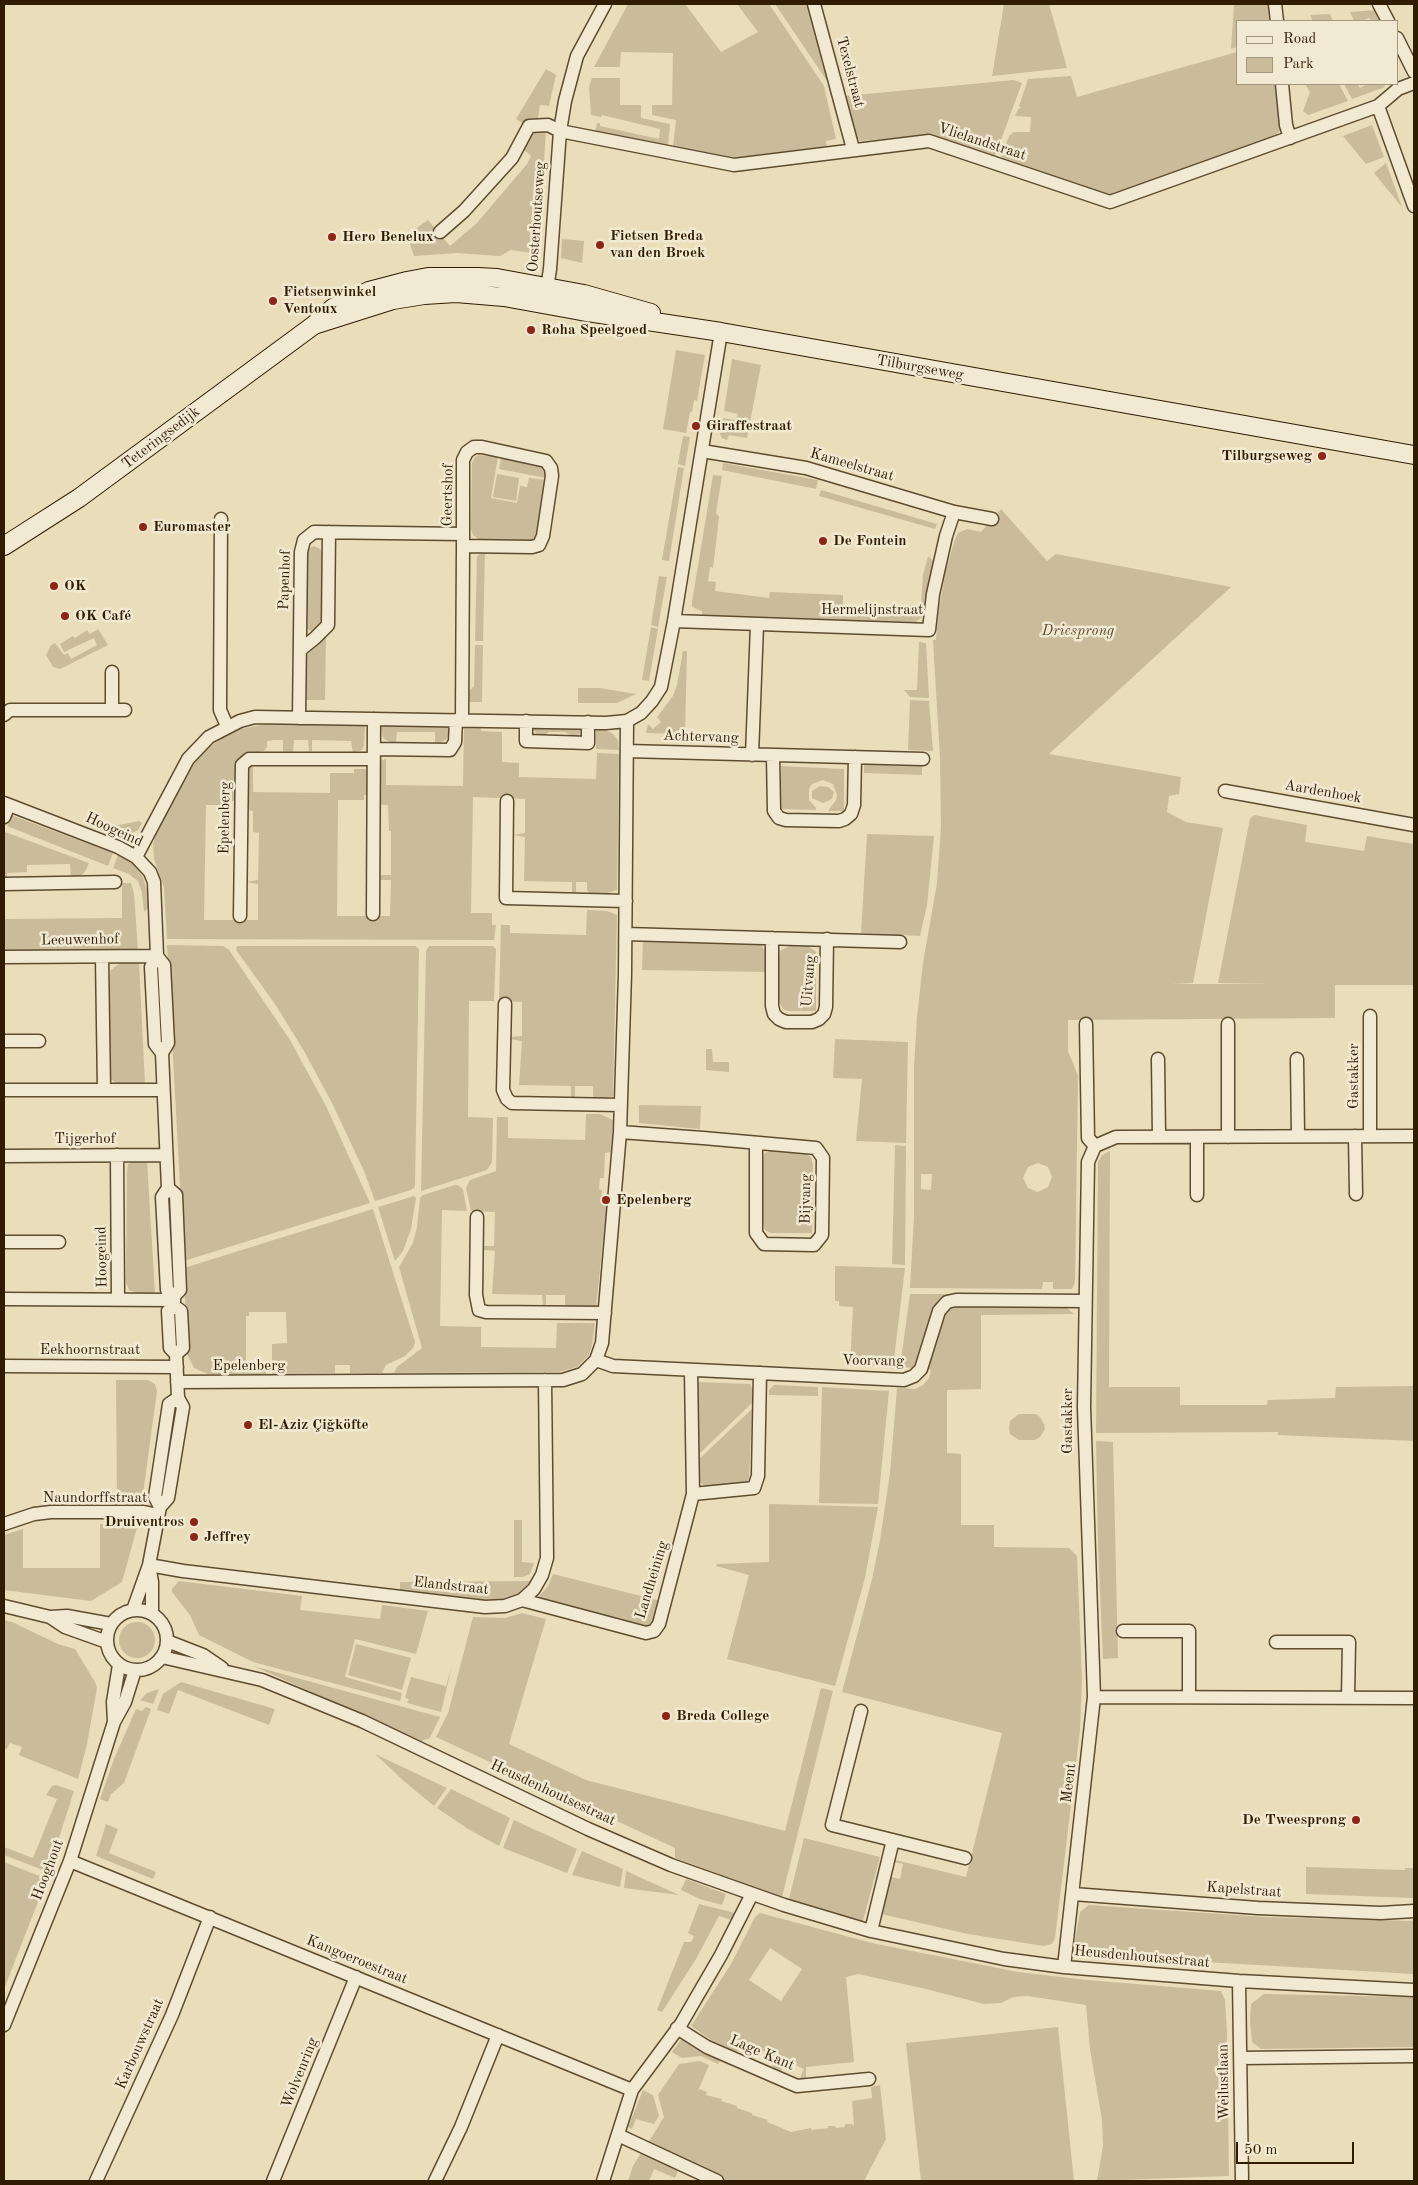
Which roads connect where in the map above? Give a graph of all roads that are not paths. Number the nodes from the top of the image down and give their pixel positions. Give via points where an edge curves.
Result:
1 (605, 4) edge
2 (814, 4) edge
3 (1276, 4) edge
4 (1379, 4) edge
5 (1277, 20) edge
6 (1387, 20) edge
7 (1398, 40) edge
8 (1414, 72) edge
9 (1414, 83) edge
10 (1282, 85) edge
11 (1378, 106) junction
12 (560, 131) junction
13 (1290, 138) junction
14 (853, 149) junction
15 (1414, 206) edge
16 (440, 232) dead end
17 (546, 296) junction
18 (722, 332) junction
19 (702, 451) junction
20 (1414, 455) edge
21 (954, 512) junction
22 (220, 519) dead end
23 (992, 519) dead end
24 (329, 532) junction
25 (463, 540) junction
26 (4, 546) edge
27 (674, 621) junction
28 (757, 625) junction
29 (300, 650) junction
30 (112, 672) dead end
31 (112, 710) junction
32 (125, 710) dead end
33 (4, 715) edge
34 (299, 718) junction
35 (374, 719) junction
36 (459, 720) junction
37 (526, 721) junction
38 (627, 721) junction
39 (588, 722) junction
40 (227, 726) junction
41 (627, 751) junction
42 (374, 754) junction
43 (752, 755) junction
44 (773, 755) junction
45 (855, 757) junction
46 (924, 760) dead end
47 (1225, 791) dead end
48 (507, 801) dead end
49 (6, 804) edge
50 (4, 817) edge
51 (1414, 824) edge
52 (136, 856) junction
53 (115, 882) dead end
54 (4, 884) edge
55 (626, 901) junction
56 (373, 914) dead end
57 (240, 916) dead end
58 (626, 934) junction
59 (772, 938) junction
60 (827, 939) junction
61 (900, 942) dead end
62 (157, 956) junction
63 (102, 957) junction
64 (4, 958) edge
65 (505, 1004) dead end
66 (1370, 1016) dead end
67 (1086, 1024) dead end
68 (1228, 1024) dead end
69 (4, 1041) edge
70 (39, 1041) dead end
71 (1158, 1059) dead end
72 (1297, 1059) dead end
73 (4, 1090) edge
74 (104, 1090) junction
75 (163, 1090) junction
76 (621, 1105) junction
77 (620, 1132) junction
78 (1298, 1136) junction
79 (1355, 1136) junction
80 (1370, 1136) junction
81 (1414, 1136) edge
82 (1159, 1137) junction
83 (1197, 1137) junction
84 (1228, 1137) junction
85 (756, 1143) junction
86 (1096, 1146) junction
87 (166, 1155) junction
88 (4, 1156) edge
89 (117, 1156) junction
90 (1356, 1194) dead end
91 (1197, 1195) dead end
92 (477, 1217) dead end
93 (4, 1242) edge
94 (59, 1242) dead end
95 (4, 1298) edge
96 (118, 1299) junction
97 (174, 1301) junction
98 (1085, 1301) junction
99 (605, 1313) junction
100 (177, 1360) junction
101 (596, 1360) junction
102 (4, 1366) edge
103 (692, 1371) junction
104 (760, 1373) junction
105 (545, 1380) junction
106 (177, 1382) junction
107 (693, 1494) junction
108 (159, 1511) junction
109 (4, 1524) edge
110 (150, 1565) junction
111 (522, 1600) junction
112 (4, 1606) edge
113 (133, 1610) junction
114 (152, 1614) junction
115 (50, 1617) junction
116 (111, 1624) junction
117 (1123, 1631) dead end
118 (167, 1641) junction
119 (107, 1642) junction
120 (1276, 1642) dead end
121 (162, 1657) junction
122 (119, 1665) junction
123 (135, 1670) junction
124 (227, 1671) junction
125 (1094, 1697) junction
126 (1190, 1697) junction
127 (1348, 1697) junction
128 (1414, 1698) edge
129 (861, 1711) dead end
130 (114, 1722) junction
131 (893, 1840) junction
132 (965, 1858) dead end
133 (70, 1861) junction
134 (752, 1894) junction
135 (1072, 1894) junction
136 (1414, 1912) edge
137 (210, 1917) junction
138 (870, 1931) junction
139 (1064, 1967) junction
140 (356, 1977) junction
141 (1239, 1981) junction
142 (1414, 1990) edge
143 (4, 2025) edge
144 (678, 2028) junction
145 (498, 2035) junction
146 (1414, 2056) edge
147 (1240, 2058) junction
148 (869, 2079) dead end
149 (632, 2090) junction
150 (618, 2135) junction
151 (96, 2181) edge
152 (274, 2181) edge
153 (435, 2181) edge
154 (603, 2181) edge
155 (717, 2181) edge
156 (1242, 2181) edge

1 - 12 street, Oosterhoutseweg via 577,56
2 - 14 street, Texelstraat
3 - 5 street
4 - 6 street
7 - 8 street
9 - 11 street via 1398,89
10 - 13 street
11 - 13 street, Vlielandstraat
11 - 15 street
12 - 14 street, Vlielandstraat via 734,165
12 - 16 street, Oosterhoutseweg via 548,126 529,126 512,158 464,211
12 - 17 street, Oosterhoutseweg
13 - 14 street, Vlielandstraat via 1110,202 929,141
17 - 18 main road, Tilburgseweg via 584,294
17 - 26 main road, Teteringsedijk via 478,277 447,276 383,286 355,296 333,308 79,498
18 - 19 street
18 - 20 main road, Tilburgseweg
19 - 21 street, Kameelstraat via 806,468
19 - 27 street
21 - 23 street, Kameelstraat
21 - 28 street, Hermelijnstraat via 933,594 929,630
22 - 40 street via 220,710
24 - 25 street, Papenhof
24 - 29 street via 328,624
24 - 29 street, Papenhof via 314,532 304,540 301,552
25 - 25 street, Geertshof via 463,460 467,452 474,447 482,447 546,460 552,476 539,545
25 - 36 street, Geertshof
27 - 28 street, Hermelijnstraat
27 - 38 street via 661,687 641,713
28 - 43 street
29 - 34 street, Papenhof
30 - 31 street
31 - 32 street
31 - 33 street via 10,710
34 - 35 street
34 - 40 street via 255,717
35 - 36 street
35 - 42 street
36 - 37 street
36 - 42 street, Epelenberg via 450,750
37 - 39 street
37 - 39 street via 526,741 588,743
38 - 39 street
38 - 41 street
40 - 52 street via 209,737 188,759
41 - 43 street, Achtervang
41 - 55 street
42 - 56 street
42 - 57 street, Epelenberg via 249,759 242,766
43 - 44 street, Achtervang
44 - 45 street, Achtervang
44 - 45 street via 774,811 779,818 795,820 839,821 851,814
45 - 46 street, Achtervang
47 - 51 street, Aardenhoek
48 - 55 street via 506,898
49 - 50 street, Hoogeind
49 - 52 street, Hoogeind
52 - 62 street, Hoogeind via 154,882
53 - 54 street
55 - 58 street
58 - 59 street, Uitvang
58 - 76 street
59 - 60 street, Uitvang
59 - 60 street, Uitvang via 772,1006 779,1020 786,1022 812,1022 824,1014
60 - 61 street, Uitvang
62 - 63 street, Leeuwenhof
62 - 75 street, Hoogeind via 164,965 168,1034 168,1043 162,1053
63 - 64 street, Leeuwenhof
63 - 74 street
65 - 76 street via 503,1090 507,1100 512,1103
66 - 80 street, Gastakker
67 - 86 street via 1088,1138
68 - 84 street
69 - 70 street
71 - 82 street
72 - 78 street
73 - 74 street
74 - 75 street
75 - 87 street, Hoogeind
76 - 77 street
77 - 85 street, Bijvang
77 - 99 street
78 - 79 street
78 - 84 street
79 - 80 street
79 - 90 street
80 - 81 street
82 - 83 street
82 - 86 street via 1116,1137
83 - 84 street
83 - 91 street
85 - 85 street, Bijvang via 816,1148 823,1158 822,1235 814,1245 764,1244 756,1233
86 - 98 street, Gastakker via 1088,1162
87 - 89 street, Tijgerhof
87 - 97 street, Hoogeind via 168,1188 176,1196 180,1290
88 - 89 street, Tijgerhof
89 - 96 street, Hoogeind
92 - 99 street via 476,1295 479,1310
93 - 94 street
95 - 96 street, Hoogeind
96 - 97 street, Hoogeind
97 - 100 street via 181,1311 182,1348
98 - 104 street, Voorvang via 947,1302 939,1310 920,1369 904,1380
98 - 125 street, Gastakker via 1084,1434
99 - 101 street via 602,1343
100 - 102 street, Eekhoornstraat
100 - 106 street
101 - 103 street, Voorvang via 613,1366
101 - 105 street, Epelenberg via 582,1374 563,1380
103 - 104 street, Voorvang
103 - 107 street
104 - 107 street via 758,1476 754,1488
105 - 106 street, Epelenberg
105 - 111 street via 547,1558 534,1589
106 - 108 street via 178,1398 183,1406 168,1498
107 - 111 street, Landheining via 659,1624 654,1631 646,1632
108 - 109 street, Naundorffstraat via 51,1512
108 - 110 street
110 - 111 street, Elandstraat via 485,1607 505,1606
110 - 113 street
110 - 114 street
112 - 115 street
113 - 114 street
113 - 116 street via 123,1613
114 - 118 street via 163,1626
115 - 116 street via 67,1616
115 - 119 street via 65,1627
116 - 119 street
117 - 126 street via 1189,1631
118 - 121 street
118 - 124 street, Heusdenhoutsestraat via 203,1655
119 - 122 street via 112,1657
120 - 127 street via 1350,1642
121 - 123 street via 150,1667
121 - 124 street, Heusdenhoutsestraat
122 - 123 street
122 - 130 street, Hooghout via 112,1702
123 - 130 street, Hooghout
124 - 134 street, Heusdenhoutsestraat via 262,1680 324,1705 588,1829 672,1865
125 - 126 street
125 - 135 street, Meent
126 - 127 street
127 - 128 street
129 - 131 street via 832,1825
130 - 133 street, Hooghout
131 - 132 street
131 - 138 street
133 - 137 street, Kangoeroestraat
133 - 143 street, Hooghout
134 - 138 street, Heusdenhoutsestraat
134 - 144 street
135 - 136 street, Kapelstraat via 1258,1908
135 - 139 street, Meent
137 - 140 street, Kangoeroestraat
137 - 151 street, Karbouwstraat via 172,2015
138 - 139 street, Heusdenhoutsestraat via 1004,1959
139 - 141 street, Heusdenhoutsestraat
140 - 145 street, Kangoeroestraat
140 - 152 street, Wolvenring
141 - 142 street, Heusdenhoutsestraat
141 - 147 street, Weilustlaan
144 - 148 street, Lage Kant via 707,2047 797,2086
144 - 149 street
145 - 149 street, Kangoeroestraat
145 - 153 street
146 - 147 street
147 - 156 street, Weilustlaan
149 - 150 street
150 - 154 street
150 - 155 street

